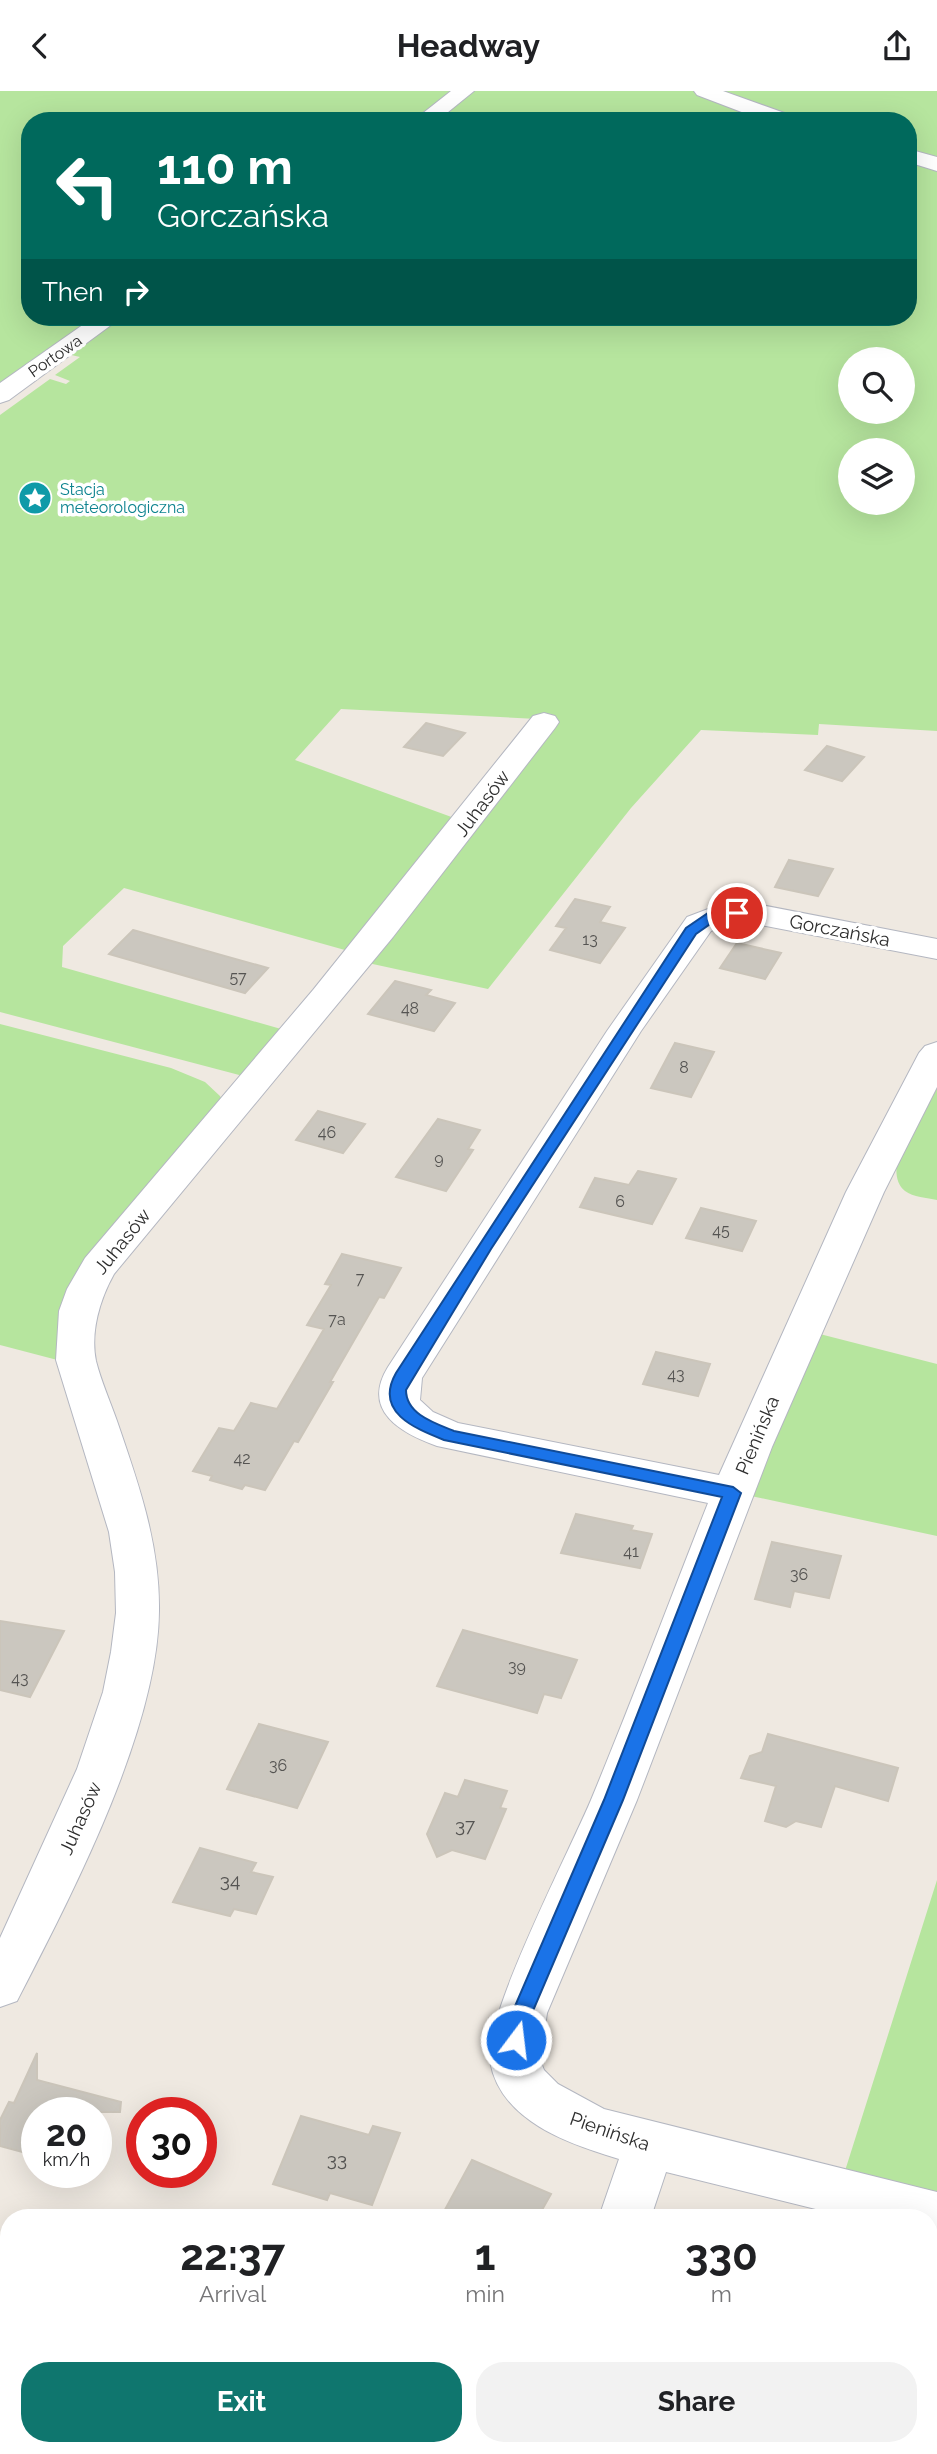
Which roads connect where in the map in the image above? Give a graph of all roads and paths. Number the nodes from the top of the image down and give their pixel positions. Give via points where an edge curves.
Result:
1 (464, 91) edge
2 (704, 91) edge
3 (435, 112) edge
4 (761, 112) edge
5 (917, 158) edge
6 (937, 164) edge
7 (97, 326) edge
8 (0, 395) edge
9 (544, 722) dead end
10 (937, 949) edge
11 (937, 1053) edge
12 (733, 1493) junction
13 (0, 1986) edge
14 (649, 2145) junction
15 (628, 2209) edge
16 (909, 2209) edge

1 - 3 street
2 - 4 street
5 - 6 street
7 - 8 street, Portowa
9 - 13 street, Juhasów via 436,863 99,1266 85,1290 73,1334 76,1360 130,1532 137,1590 134,1644 108,1753 29,1932
10 - 12 street, Gorczańska via 751,913 724,913 699,924 557,1135 397,1390 397,1400 407,1413 450,1436
11 - 12 street, Pienińska via 865,1192
12 - 14 street, Pienińska via 614,1800 522,2013 516,2040 515,2060 524,2083 540,2100 591,2128
14 - 15 street
14 - 16 street, Pienińska

